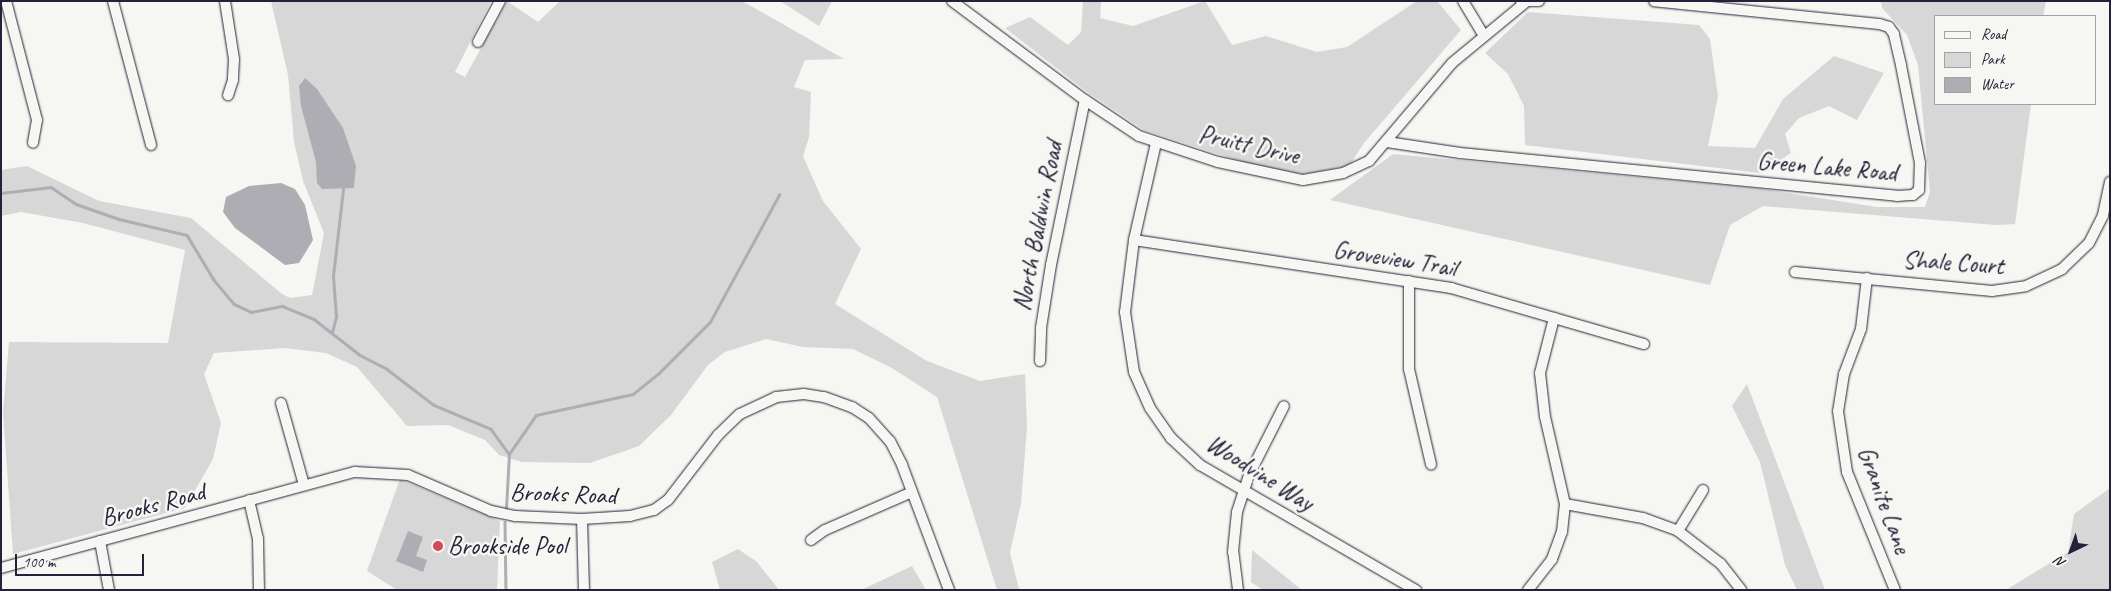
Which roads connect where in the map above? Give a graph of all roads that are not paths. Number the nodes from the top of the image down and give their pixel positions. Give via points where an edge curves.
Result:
1 (6, 1) edge
2 (113, 1) edge
3 (225, 1) edge
4 (500, 1) edge
5 (952, 1) edge
6 (1463, 1) edge
7 (1539, 1) edge
8 (1654, 1) edge
9 (1523, 2) edge
10 (1484, 36) junction
11 (478, 42) dead end
12 (228, 95) dead end
13 (1085, 100) junction
14 (1387, 142) junction
15 (32, 143) dead end
16 (1156, 143) junction
17 (151, 145) dead end
18 (2110, 182) edge
19 (2106, 216) edge
20 (1134, 240) junction
21 (1794, 272) dead end
22 (1867, 278) junction
23 (1409, 281) junction
24 (1554, 318) junction
25 (1644, 344) dead end
26 (1040, 361) dead end
27 (281, 403) dead end
28 (1284, 406) dead end
29 (1431, 464) dead end
30 (304, 485) junction
31 (1703, 490) dead end
32 (1244, 491) junction
33 (912, 492) junction
34 (250, 500) junction
35 (1566, 504) junction
36 (582, 519) junction
37 (1678, 531) junction
38 (812, 540) dead end
39 (100, 541) junction
40 (1, 568) edge
41 (109, 590) edge
42 (259, 590) edge
43 (584, 590) edge
44 (949, 590) edge
45 (1238, 590) edge
46 (1416, 590) edge
47 (1528, 590) edge
48 (1741, 590) edge
49 (1895, 590) edge

1 - 15 street via 37,120
2 - 17 street
3 - 12 street via 234,59
4 - 11 street
5 - 13 street, Pruitt Drive
6 - 10 street
7 - 9 street
8 - 14 street, Green Lake Road via 1879,24 1889,28 1898,49 1920,163 1920,190 1913,195 1887,196
9 - 10 street
10 - 14 street, Pruitt Drive via 1433,83
13 - 16 street, Pruitt Drive via 1139,136
13 - 26 street, North Baldwin Road via 1051,265
14 - 16 street, Pruitt Drive via 1369,161 1351,171 1303,180 1218,162
16 - 20 street, Woodvine Way
18 - 19 street, Shale Court
19 - 22 street, Shale Court via 2078,256 2062,269 2026,286 1992,291
20 - 23 street, Groveview Trail
20 - 32 street, Woodvine Way via 1125,312 1129,352 1141,390 1160,423 1184,451
21 - 22 street, Shale Court
22 - 49 street, Granite Lane via 1861,329 1844,374 1838,411 1846,472
23 - 24 street, Groveview Trail via 1451,288
23 - 29 street via 1409,369
24 - 25 street, Groveview Trail
24 - 35 street via 1540,374 1545,417
27 - 30 street
28 - 32 street
30 - 34 street, Brooks Road
30 - 36 street, Brooks Road via 355,472 394,472 423,479 500,514
31 - 37 street
32 - 45 street via 1234,535
32 - 46 street, Woodvine Way
33 - 36 street, Brooks Road via 890,441 869,418 834,399 793,394 760,403 740,414 718,435 685,482 660,507 630,516
33 - 38 street via 825,530
33 - 44 street, Brooks Road
34 - 39 street, Brooks Road
34 - 42 street via 258,539
35 - 37 street via 1643,518
35 - 47 street via 1562,532 1552,559
36 - 43 street
37 - 48 street via 1721,564
39 - 40 street, Brooks Road
39 - 41 street

